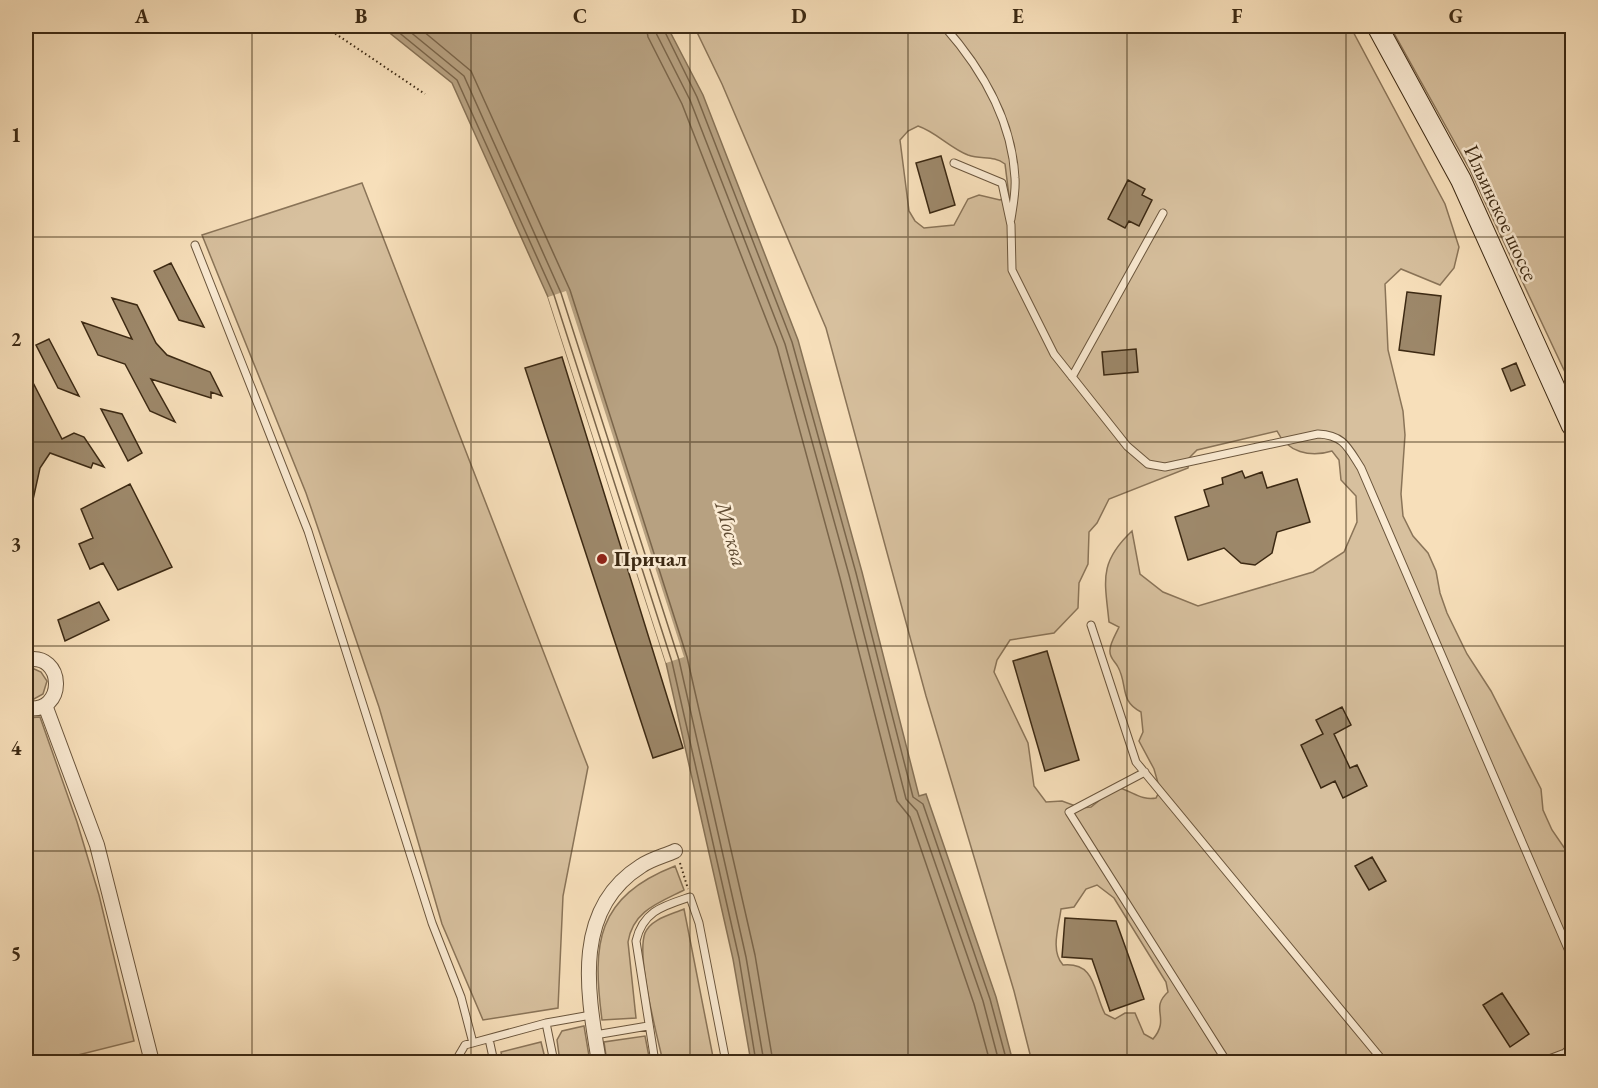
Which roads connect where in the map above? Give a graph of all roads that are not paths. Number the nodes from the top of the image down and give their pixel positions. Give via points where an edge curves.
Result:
1 (944, 26) edge
2 (1377, 26) edge
3 (954, 163) dead end
4 (1163, 213) dead end
5 (1011, 225) junction
6 (195, 245) dead end
7 (1072, 377) junction
8 (1572, 426) edge
9 (1091, 625) dead end
10 (26, 660) edge
11 (45, 705) junction
12 (26, 708) edge
13 (1145, 772) junction
14 (675, 851) road end
15 (1572, 958) edge
16 (591, 1015) junction
17 (546, 1023) junction
18 (648, 1026) junction
19 (594, 1035) junction
20 (489, 1039) junction
21 (472, 1043) junction
22 (1572, 1046) edge
23 (1565, 1053) junction
24 (152, 1062) edge
25 (455, 1062) edge
26 (494, 1062) edge
27 (554, 1062) edge
28 (599, 1062) edge
29 (655, 1062) edge
30 (726, 1062) edge
31 (1227, 1062) edge
32 (1384, 1062) edge
33 (1541, 1062) edge
34 (1572, 1062) edge

1 - 5 lane via 973,58 997,103 1011,141 1016,179
2 - 8 main road, Ильинское шоссе via 1461,180
3 - 5 lane via 1002,183
4 - 7 lane
5 - 7 lane via 1012,270 1054,354
6 - 21 lane via 308,531 432,923 461,997
7 - 15 lane via 1127,446 1148,464 1165,467 1318,434 1334,434 1345,444 1361,468
9 - 13 lane via 1136,762
10 - 11 street via 46,663 56,676 55,692
11 - 12 street
11 - 24 street via 97,845
13 - 31 lane via 1069,812
13 - 32 lane
14 - 16 street via 641,865 610,895 601,912 587,967
16 - 17 lane
16 - 19 street
17 - 20 lane
17 - 27 lane
18 - 19 lane
18 - 29 lane
18 - 30 lane via 636,948 638,935 652,912 690,897 699,923
19 - 28 street
20 - 21 lane
20 - 26 lane
21 - 25 lane via 465,1045
22 - 23 lane
23 - 33 lane
23 - 34 lane

